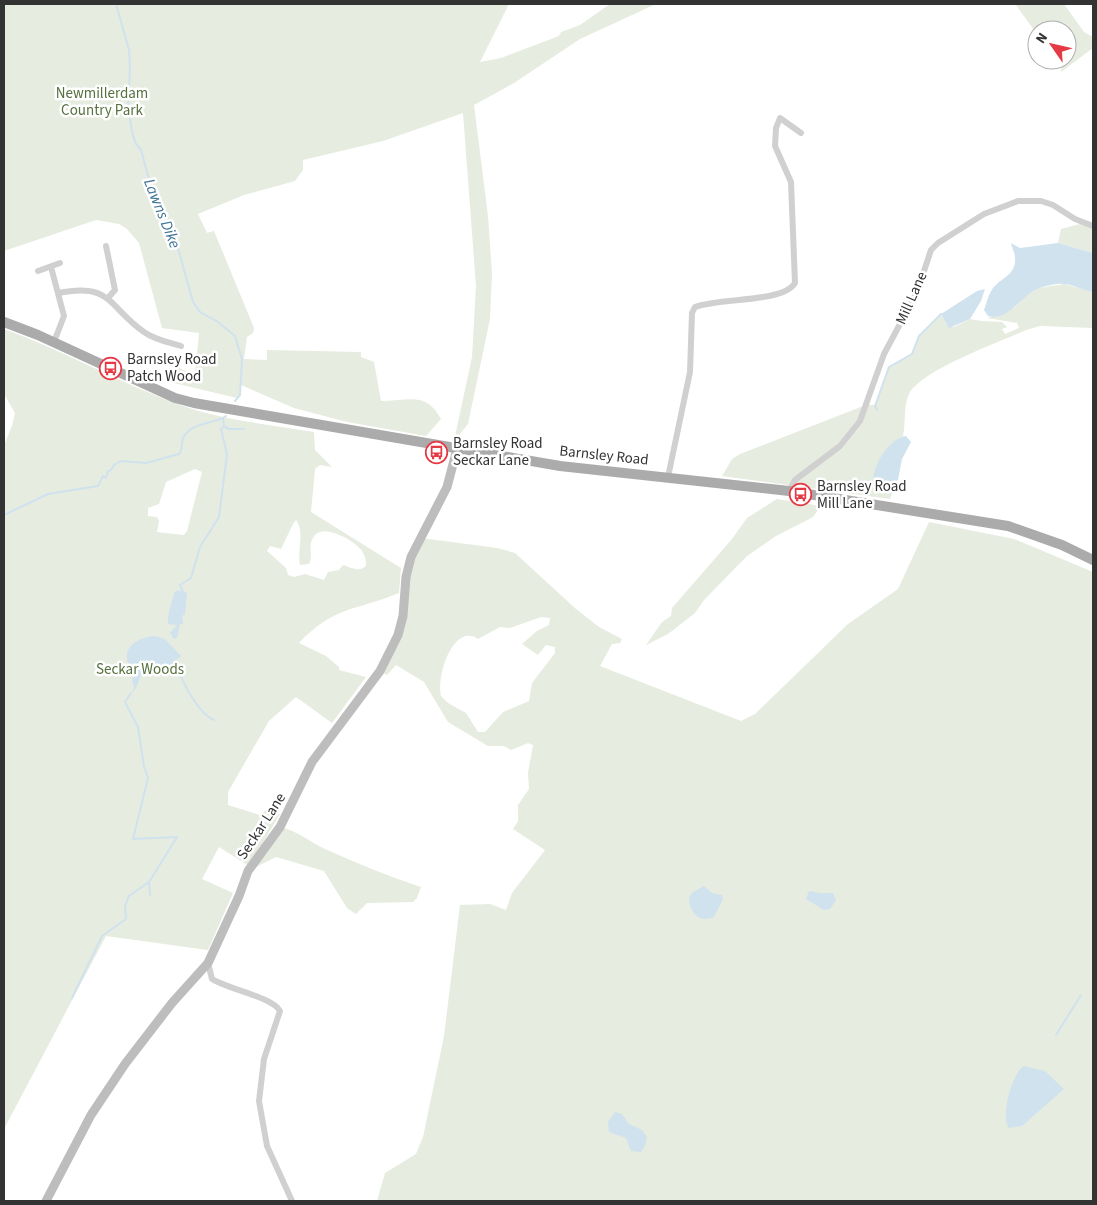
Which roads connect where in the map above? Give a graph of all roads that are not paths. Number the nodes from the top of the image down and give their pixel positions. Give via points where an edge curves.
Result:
1 (801, 133) dead end
2 (1093, 226) edge
3 (106, 246) dead end
4 (60, 263) dead end
5 (51, 267) junction
6 (38, 271) dead end
7 (58, 293) junction
8 (108, 298) junction
9 (4, 322) edge
10 (54, 342) junction
11 (181, 346) dead end
12 (456, 448) junction
13 (668, 477) junction
14 (788, 491) junction
15 (1093, 560) edge
16 (208, 963) junction
17 (46, 1201) edge
18 (292, 1201) edge

1 - 13 street via 780,118 775,138 777,151 791,182 795,283 787,292 774,296 718,302 696,307 692,313 690,372
2 - 14 street, Mill Lane via 1041,201 1018,201 984,214 938,243 931,250 917,292 884,354 860,421 840,446 795,480
3 - 8 street via 115,290
4 - 5 street
5 - 6 street
5 - 7 street
7 - 8 street via 82,289
7 - 10 street via 64,316
8 - 11 street via 142,331
9 - 10 main road, Barnsley Road
10 - 12 main road, Barnsley Road via 174,398 194,404
12 - 13 main road, Barnsley Road via 560,466
12 - 16 street, Seckar Lane via 447,487 411,557 403,616 390,653 312,762 283,823 248,871
13 - 14 main road, Barnsley Road
14 - 15 main road, Barnsley Road via 1008,526
16 - 17 street, Seckar Lane via 172,1003 90,1115
16 - 18 street via 212,979 275,1004 280,1012 264,1059 259,1101 267,1146

